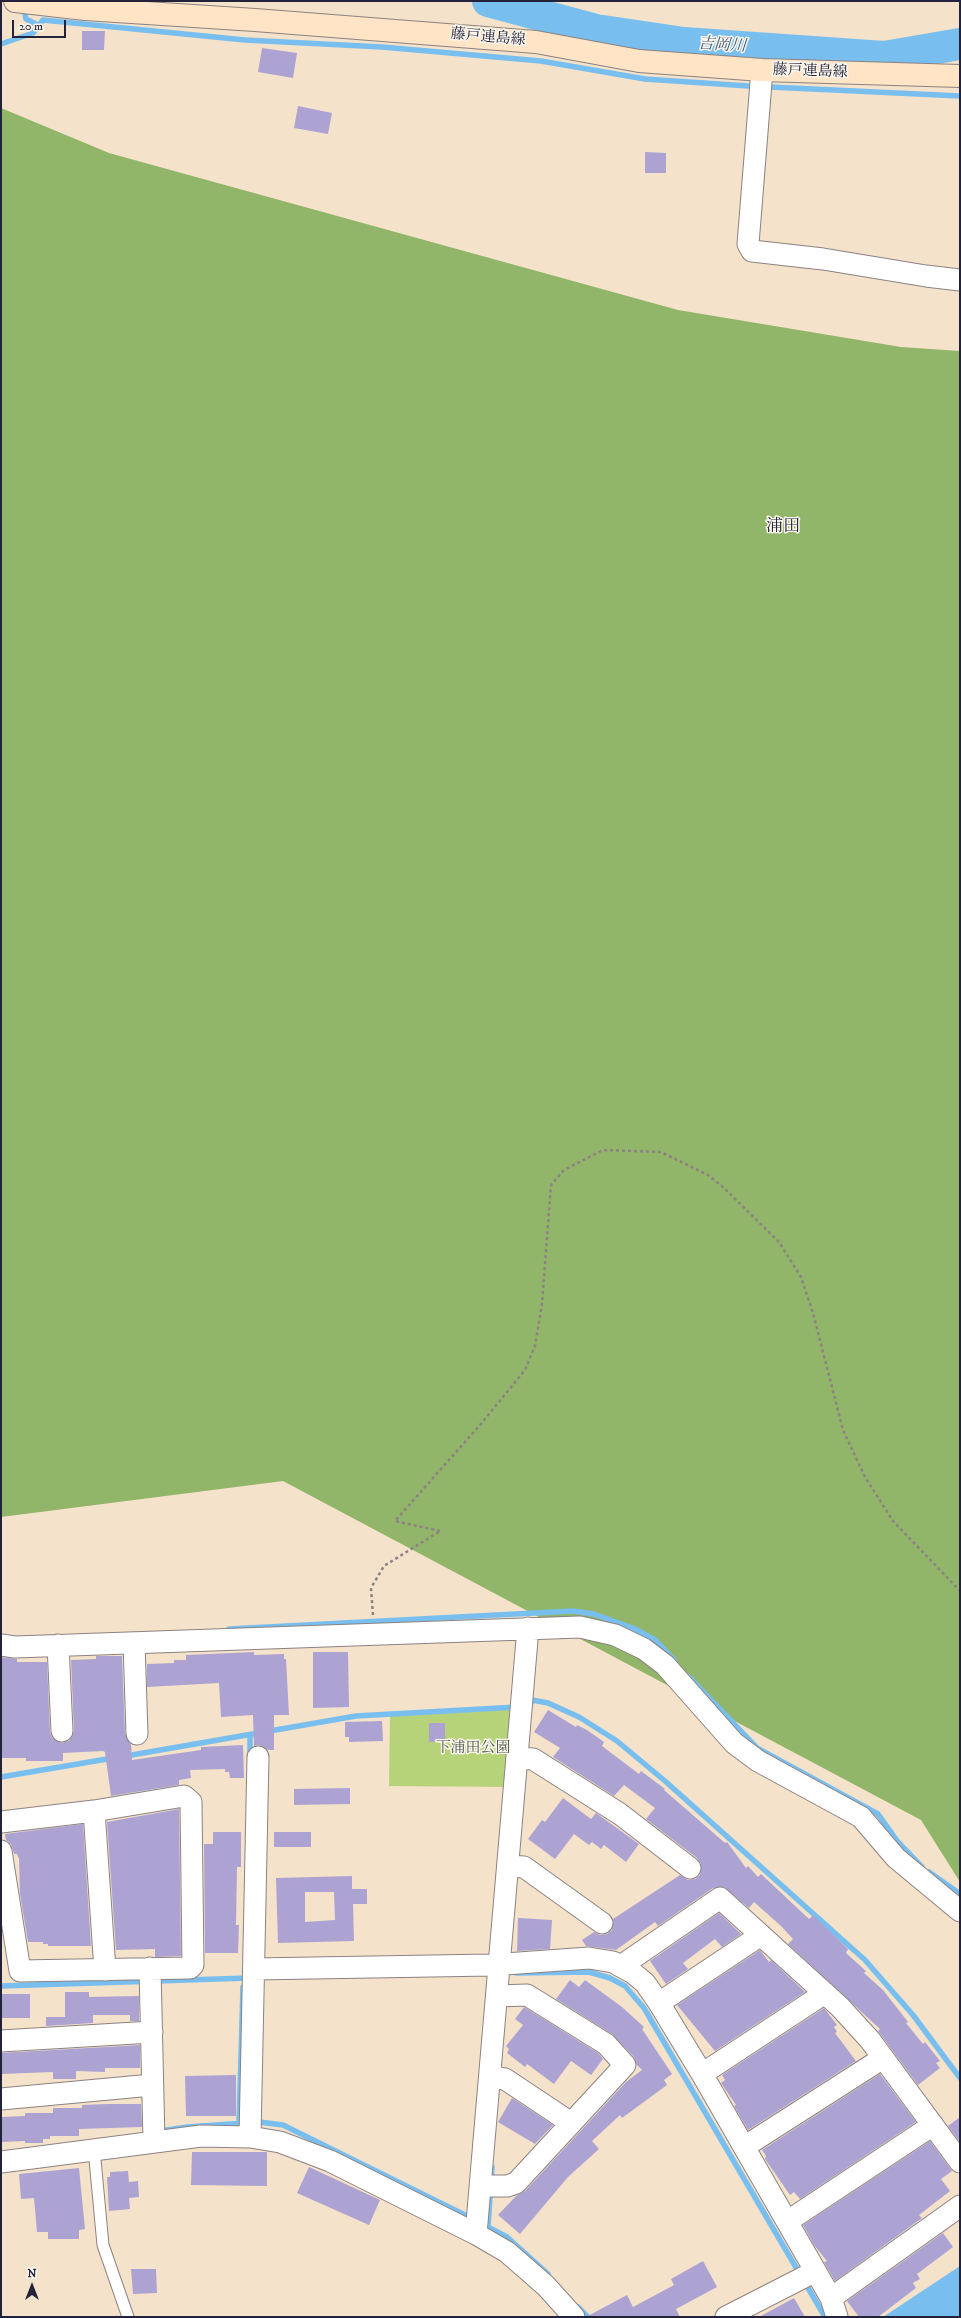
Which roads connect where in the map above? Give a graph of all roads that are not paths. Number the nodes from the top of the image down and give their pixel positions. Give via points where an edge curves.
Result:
1 (16, 1) edge
2 (762, 70) junction
3 (960, 76) edge
4 (960, 280) edge
5 (528, 1628) junction
6 (134, 1643) junction
7 (1, 1645) edge
8 (58, 1645) junction
9 (62, 1731) dead end
10 (137, 1734) dead end
11 (258, 1757) dead end
12 (522, 1758) junction
13 (94, 1811) junction
14 (1, 1822) edge
15 (1, 1851) edge
16 (514, 1866) junction
17 (690, 1868) dead end
18 (960, 1911) edge
19 (602, 1923) dead end
20 (760, 1934) junction
21 (621, 1966) junction
22 (105, 1970) junction
23 (254, 1976) junction
24 (150, 1977) junction
25 (503, 1978) junction
26 (825, 1993) junction
27 (659, 2003) junction
28 (152, 2032) junction
29 (1, 2041) edge
30 (883, 2058) junction
31 (702, 2074) junction
32 (496, 2078) junction
33 (152, 2085) junction
34 (1, 2099) edge
35 (571, 2123) junction
36 (933, 2125) junction
37 (250, 2128) junction
38 (153, 2135) junction
39 (744, 2147) junction
40 (94, 2149) junction
41 (1, 2162) edge
42 (960, 2162) edge
43 (488, 2186) junction
44 (960, 2206) edge
45 (788, 2221) junction
46 (478, 2226) junction
47 (806, 2276) junction
48 (834, 2308) edge
49 (128, 2317) edge
50 (574, 2317) edge
51 (726, 2317) edge

1 - 2 main road, 藤戸連島線 via 85,9 536,42 639,61
2 - 3 main road, 藤戸連島線
2 - 4 street via 748,244 752,251
5 - 6 street
5 - 12 street via 521,1707
5 - 18 street via 580,1627 615,1635 644,1650 665,1665 734,1743 758,1761 861,1818 896,1858
6 - 8 street
6 - 10 street
7 - 8 street
8 - 9 street
11 - 23 street
12 - 16 street
12 - 17 street via 533,1759 620,1814
13 - 14 street
13 - 22 street
13 - 24 street via 184,1796 191,1802 193,1965 190,1968
15 - 22 street via 20,1971
16 - 19 street
16 - 25 street
20 - 21 street via 720,1898
20 - 26 street
20 - 27 street
21 - 25 street via 589,1958
21 - 27 street via 646,1983
22 - 24 street
23 - 25 street
23 - 37 street
24 - 28 street
25 - 32 street
25 - 35 street via 606,2044 625,2065
26 - 30 street via 870,2040
26 - 31 street
27 - 31 street
28 - 29 street
28 - 33 street
30 - 36 street
30 - 39 street
31 - 39 street
32 - 35 street
32 - 43 street
33 - 34 street
33 - 38 street
35 - 43 street via 516,2183 507,2186
36 - 42 street
36 - 45 street
37 - 38 street via 202,2136
37 - 46 street
38 - 40 street
39 - 45 street
40 - 41 street
40 - 49 lane via 103,2245
43 - 46 street
44 - 48 street
45 - 47 street
46 - 50 street via 546,2286
47 - 48 street
47 - 51 street

